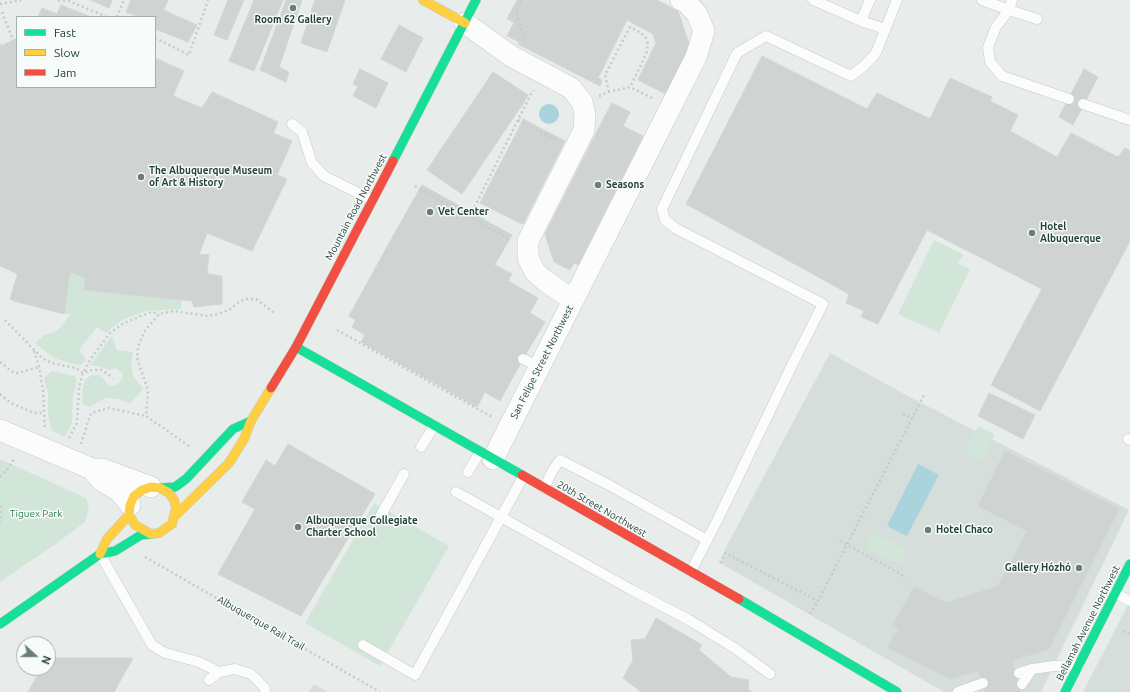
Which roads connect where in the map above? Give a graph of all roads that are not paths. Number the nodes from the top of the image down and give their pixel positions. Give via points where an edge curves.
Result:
1 (423, 0) edge
2 (476, 0) edge
3 (682, 0) edge
4 (813, 0) edge
5 (870, 0) edge
6 (896, 0) edge
7 (982, 0) edge
8 (1010, 5) edge
9 (1037, 19) dead end
10 (861, 21) junction
11 (465, 23) junction
12 (885, 29) junction
13 (1068, 99) dead end
14 (1083, 104) dead end
15 (1130, 120) edge
16 (292, 124) dead end
17 (372, 200) junction
18 (573, 300) junction
19 (296, 347) junction
20 (251, 421) junction
21 (434, 426) junction
22 (0, 430) edge
23 (421, 447) dead end
24 (486, 456) junction
25 (92, 469) junction
26 (468, 472) dead end
27 (404, 474) dead end
28 (523, 477) junction
29 (156, 488) junction
30 (544, 488) junction
31 (456, 492) dead end
32 (130, 510) junction
33 (380, 515) dead end
34 (175, 516) junction
35 (501, 518) junction
36 (151, 534) junction
37 (707, 540) junction
38 (100, 554) junction
39 (1130, 564) edge
40 (691, 571) junction
41 (1115, 593) junction
42 (1130, 601) edge
43 (0, 624) edge
44 (364, 645) dead end
45 (1079, 665) junction
46 (1032, 669) junction
47 (219, 672) junction
48 (1019, 673) dead end
49 (770, 674) dead end
50 (209, 680) dead end
51 (1022, 684) dead end
52 (983, 688) edge
53 (265, 692) edge
54 (897, 692) edge
55 (958, 692) edge
56 (1065, 692) edge

1 - 11 street, San Felipe Street Northwest
2 - 11 street, Mountain Road Northwest
3 - 18 street via 697,14 704,31 696,57
4 - 10 lane
5 - 10 lane
6 - 12 lane
7 - 8 lane
8 - 9 lane
8 - 13 lane via 996,27 988,47 990,62 1002,76
10 - 12 lane
11 - 17 street, Mountain Road Northwest
11 - 18 street, San Felipe Street Northwest via 511,56 571,88 582,102 585,114 584,130 528,241 528,258 535,272
12 - 37 lane via 876,53 851,76 766,36 737,53 662,209 665,220 675,228 823,304
14 - 15 lane
16 - 17 lane via 302,132 312,163 324,176
17 - 19 street, Mountain Road Northwest
18 - 24 street, San Felipe Street Northwest via 531,363
19 - 20 street, Mountain Road Northwest
19 - 21 street, 20th Street Northwest
20 - 29 street, Mountain Road Northwest via 233,429 186,479 175,487
20 - 34 street, Mountain Road Northwest via 244,439 229,463
21 - 23 lane
21 - 24 street, 20th Street Northwest
22 - 25 street
24 - 26 lane
24 - 28 street, 20th Street Northwest
25 - 29 street via 102,469
25 - 32 street via 101,480 119,491 126,499
27 - 33 lane
28 - 30 street, 20th Street Northwest
28 - 35 lane
29 - 32 street, Mountain Road Northwest via 142,490 134,496
29 - 34 street via 169,493 174,500
30 - 37 lane via 560,460
30 - 40 street, 20th Street Northwest
31 - 35 lane
32 - 36 street via 135,525
32 - 38 street, Mountain Road Northwest via 122,525 107,539
34 - 36 street, Mountain Road Northwest via 172,524 166,529
35 - 44 lane via 415,675
35 - 49 lane via 689,620
36 - 38 street, Mountain Road Northwest via 141,535 115,551
37 - 40 lane
38 - 43 street, Mountain Road Northwest
38 - 47 lane via 152,645 165,653 199,662
39 - 41 street, Bellamah Avenue Northwest
40 - 54 street, 20th Street Northwest
41 - 42 lane
41 - 45 street, Bellamah Avenue Northwest
45 - 46 lane
45 - 56 street, Bellamah Avenue Northwest
46 - 48 lane
46 - 51 lane
47 - 50 lane
47 - 53 lane via 236,669 251,674 265,688
52 - 55 lane via 971,687

